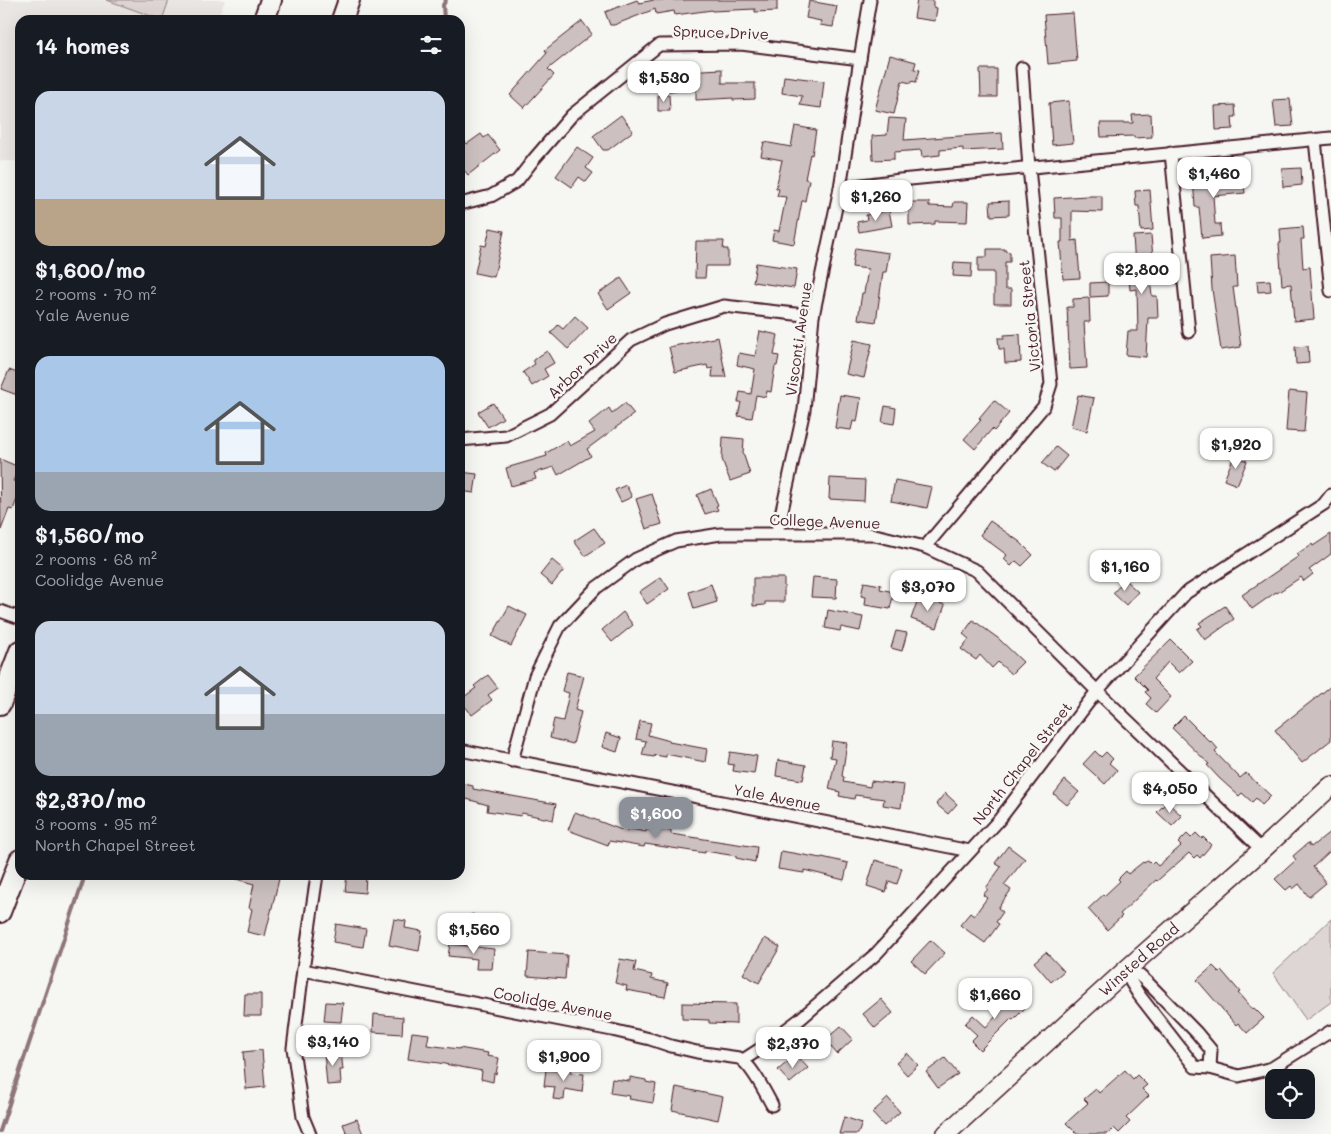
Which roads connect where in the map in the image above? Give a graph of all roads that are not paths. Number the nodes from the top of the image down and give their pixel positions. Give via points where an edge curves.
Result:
1 (271, 0) edge
2 (349, 0) edge
3 (870, 0) edge
4 (266, 15) edge
5 (344, 15) edge
6 (860, 59) junction
7 (1022, 68) dead end
8 (1331, 138) edge
9 (1316, 140) junction
10 (1171, 153) junction
11 (1030, 168) junction
12 (840, 188) junction
13 (465, 203) edge
14 (1331, 291) edge
15 (813, 316) junction
16 (1189, 332) dead end
17 (465, 440) edge
18 (1331, 495) edge
19 (777, 533) junction
20 (925, 547) junction
21 (0, 611) edge
22 (15, 616) edge
23 (15, 664) edge
24 (1097, 691) junction
25 (0, 704) edge
26 (465, 751) edge
27 (512, 760) junction
28 (1331, 786) edge
29 (1262, 850) junction
30 (970, 851) junction
31 (15, 873) edge
32 (316, 880) edge
33 (0, 912) edge
34 (1127, 969) junction
35 (303, 970) junction
36 (1331, 1031) edge
37 (743, 1060) junction
38 (1210, 1068) junction
39 (772, 1105) dead end
40 (310, 1134) edge
41 (946, 1134) edge

1 - 4 highway
2 - 5 highway
3 - 6 street, Visconti Avenue
6 - 12 street, Visconti Avenue
6 - 13 street, Spruce Drive via 741,44 659,45 572,115 517,180 491,196
7 - 11 street, Victoria Street
8 - 9 street
9 - 10 street
9 - 14 street
10 - 11 street
10 - 16 street
11 - 12 street
11 - 20 street, Victoria Street via 1051,384 1044,406
12 - 15 street, Visconti Avenue
15 - 17 street, Arbor Drive via 724,306 666,324 631,340 550,414 506,436
15 - 19 street, Visconti Avenue via 804,410
18 - 24 street, North Chapel Street via 1324,504 1186,593
19 - 20 street, College Avenue via 871,534
19 - 27 street, College Avenue via 722,534 676,541 636,559 596,588 560,626 535,676
20 - 24 street, College Avenue via 977,571
21 - 22 street
23 - 25 highway
24 - 29 street, College Avenue
24 - 30 street, North Chapel Street via 999,820
26 - 27 street, Yale Avenue
27 - 30 street, Yale Avenue
28 - 29 main road, Winsted Road
29 - 34 main road, Winsted Road
30 - 37 street, North Chapel Street via 876,954 799,1020
31 - 33 highway
32 - 35 street
34 - 38 street via 1140,996 1195,1067
34 - 38 street via 1139,975 1196,1032 1211,1050
34 - 41 main road, Winsted Road
35 - 37 street, Coolidge Avenue via 612,1030
35 - 40 street via 293,1048 303,1117
36 - 38 street via 1272,1068 1239,1076
37 - 39 street

